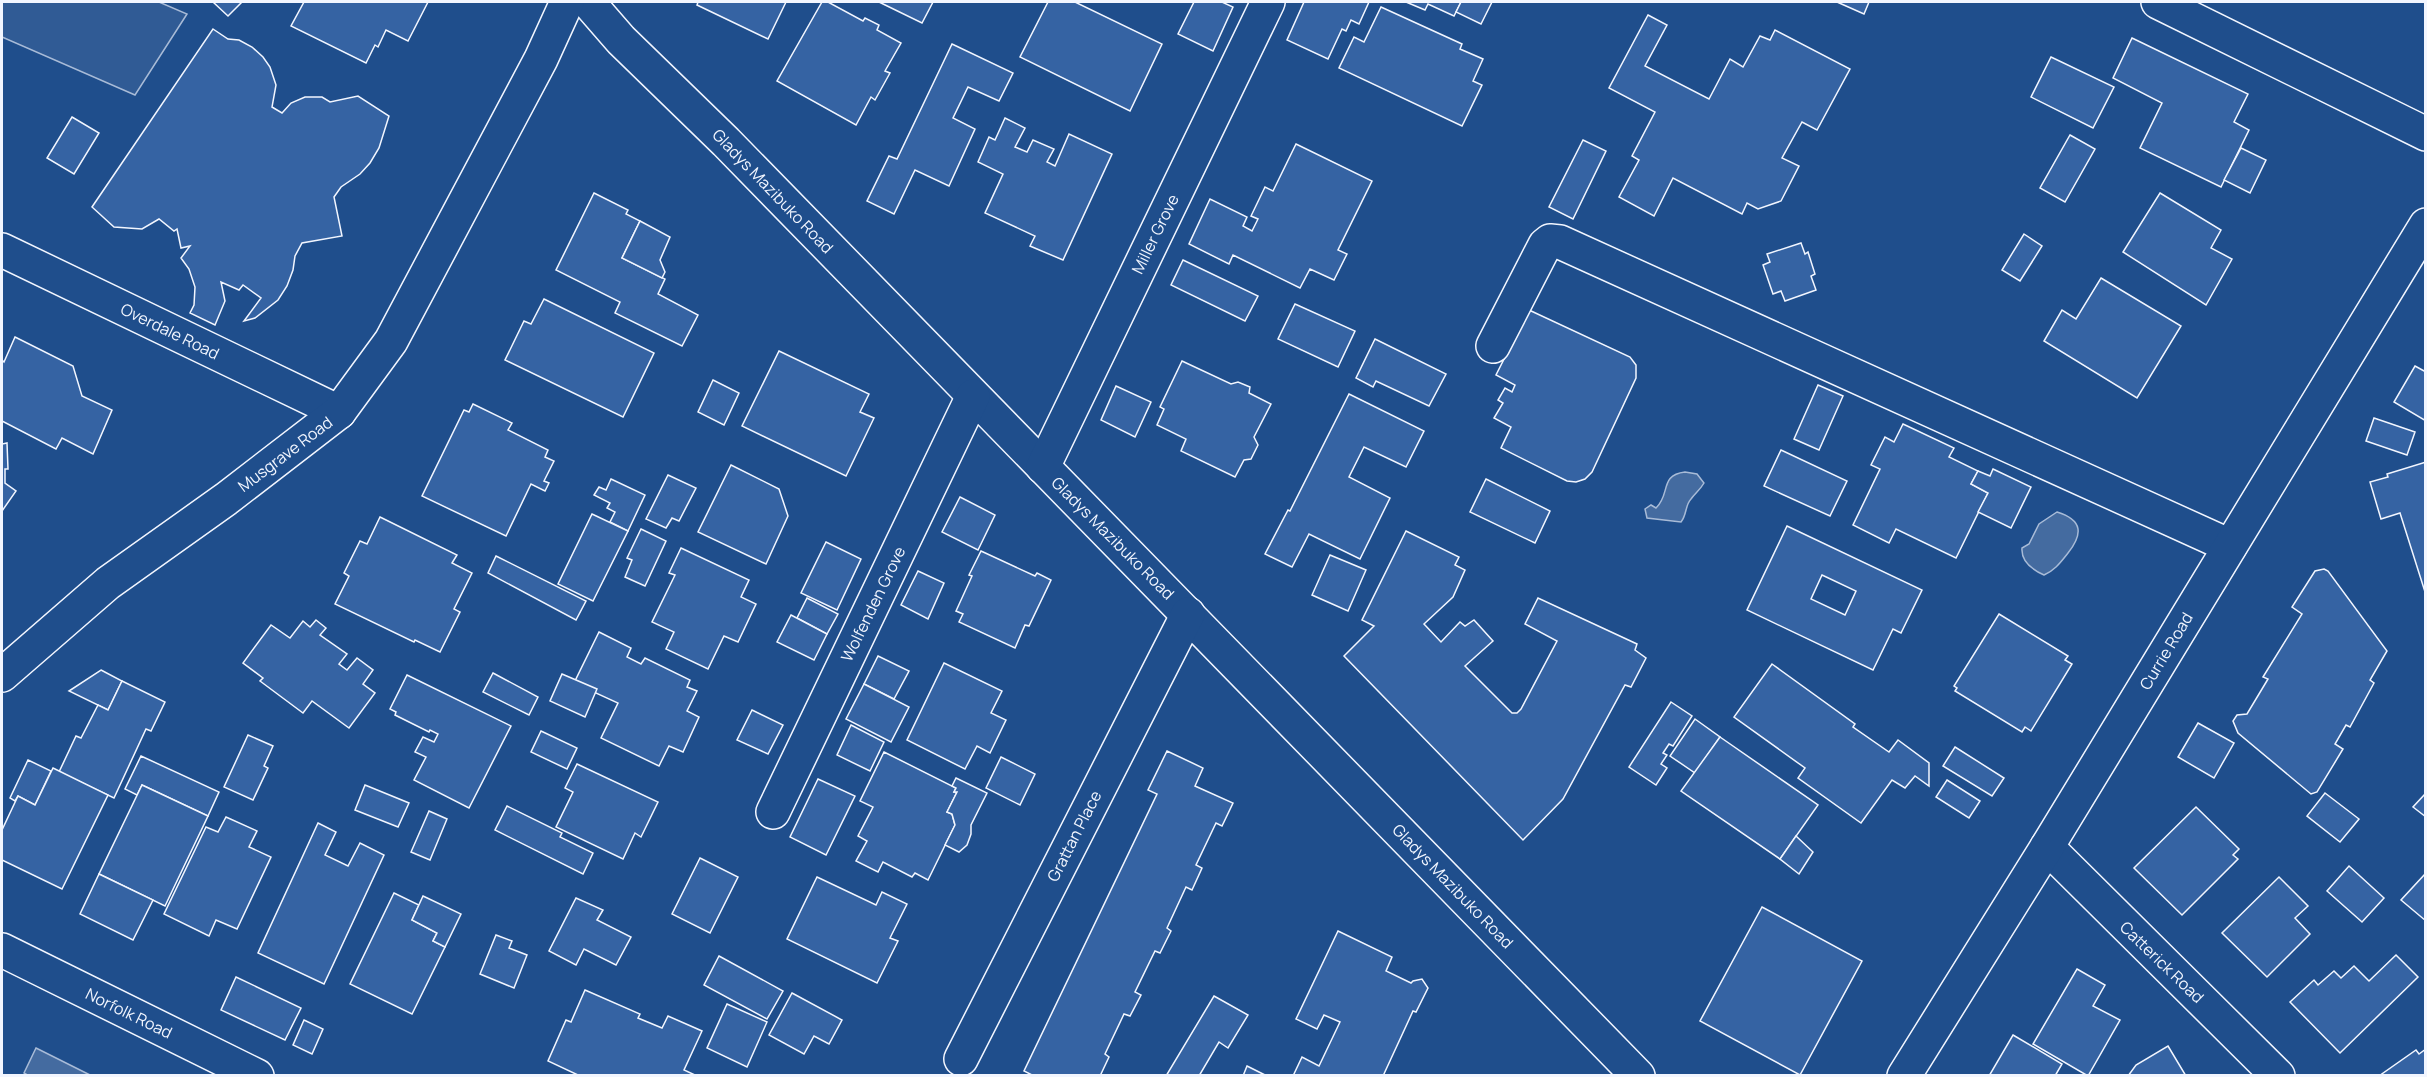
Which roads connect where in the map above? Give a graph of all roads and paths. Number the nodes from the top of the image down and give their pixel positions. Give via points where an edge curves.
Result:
1 (567, 2) edge
2 (588, 2) edge
3 (1268, 2) edge
4 (2158, 2) edge
5 (2426, 134) edge
6 (2426, 225) edge
7 (2, 250) edge
8 (1493, 346) dead end
9 (973, 396) junction
10 (339, 412) junction
11 (1043, 467) junction
12 (2230, 546) junction
13 (1188, 614) junction
14 (2, 675) edge
15 (773, 812) dead end
16 (2047, 848) junction
17 (2, 950) edge
18 (961, 1059) dead end
19 (257, 1076) edge
20 (1638, 1076) edge
21 (1904, 1076) edge
22 (2278, 1076) edge

1 - 10 street, Musgrave Road via 541,59 391,341
2 - 9 street, Gladys Mazibuko Road
3 - 11 street, Miller Grove
4 - 5 street
6 - 12 street, Currie Road
7 - 10 street, Overdale Road
8 - 12 street via 1545,245 1560,242
9 - 11 street, Gladys Mazibuko Road
9 - 15 street, Wolfenden Grove
10 - 14 street, Musgrave Road via 108,583
11 - 13 street, Gladys Mazibuko Road
12 - 16 street, Currie Road
13 - 18 street, Grattan Place
13 - 20 street, Gladys Mazibuko Road
16 - 21 street, Currie Road
16 - 22 street, Catterick Road
17 - 19 street, Norfolk Road

